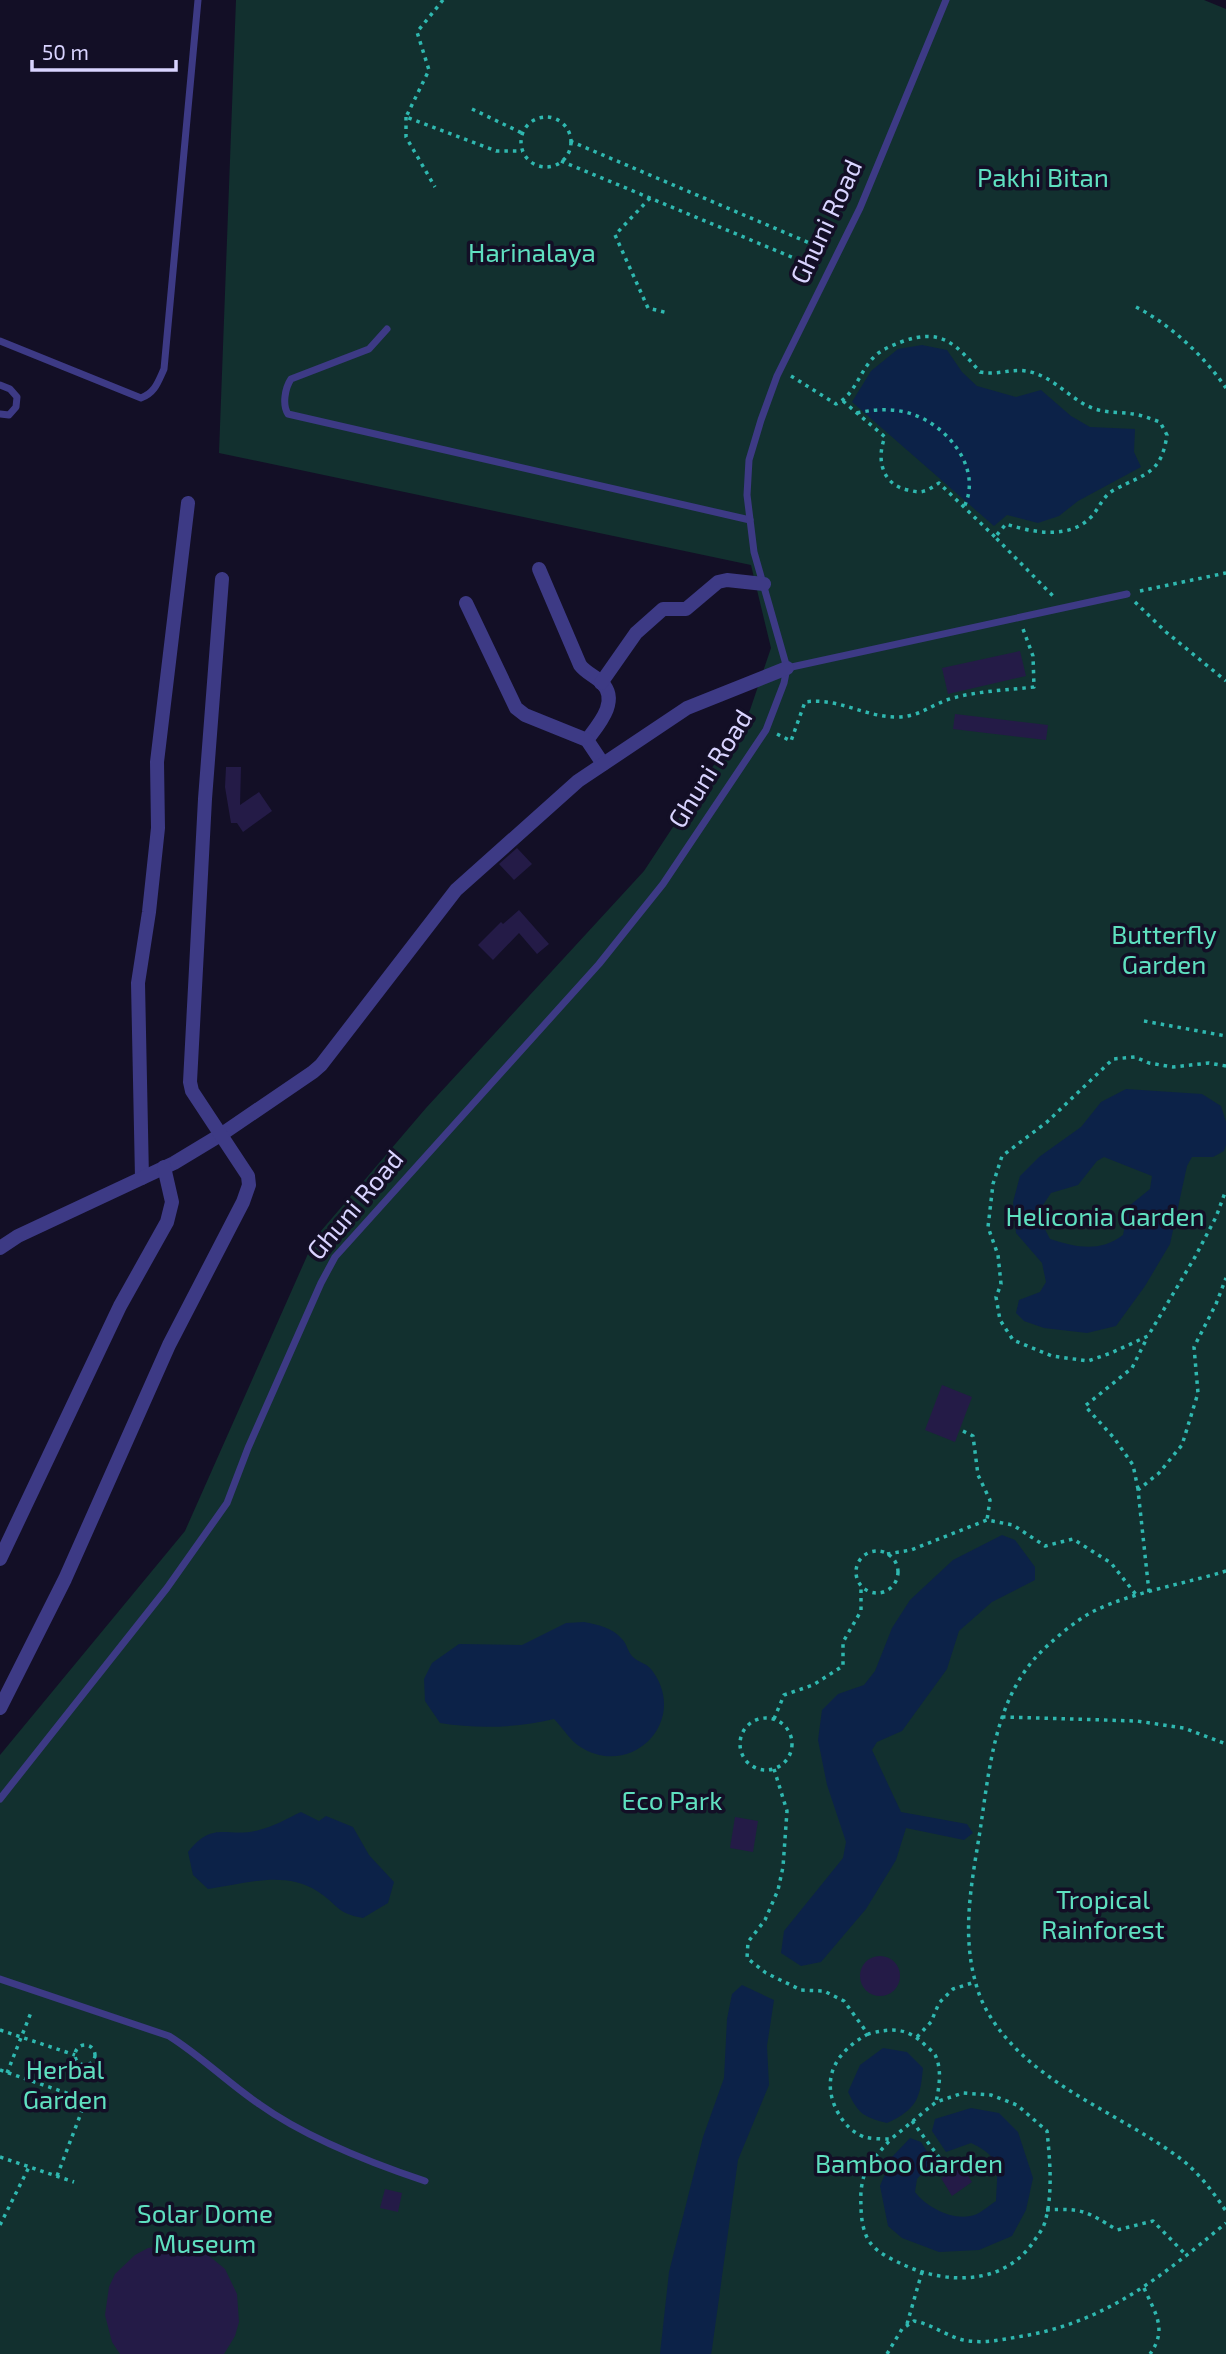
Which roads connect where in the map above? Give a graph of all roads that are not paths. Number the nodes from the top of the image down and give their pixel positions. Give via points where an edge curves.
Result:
1 (198, 0) edge
2 (946, 0) edge
3 (387, 328) dead end
4 (0, 341) edge
5 (0, 385) edge
6 (0, 414) edge
7 (188, 503) dead end
8 (750, 520) junction
9 (539, 569) dead end
10 (222, 579) dead end
11 (764, 584) junction
12 (1127, 594) road end
13 (466, 603) dead end
14 (787, 668) junction
15 (601, 682) junction
16 (587, 740) junction
17 (603, 764) junction
18 (220, 1135) junction
19 (169, 1165) junction
20 (142, 1178) junction
21 (0, 1248) edge
22 (0, 1559) edge
23 (0, 1708) edge
24 (0, 1798) edge
25 (0, 1979) edge
26 (425, 2181) dead end

1 - 4 lane via 164,369 156,387 141,398
2 - 8 lane, Ghuni Road via 866,195 780,370 761,420 749,460
3 - 8 lane via 369,349 291,379 285,411
5 - 6 lane via 17,397 9,415
7 - 20 street via 157,762 158,828 138,983
8 - 11 lane, Ghuni Road
9 - 15 street via 580,665
10 - 18 street via 190,1082
11 - 14 lane, Ghuni Road
11 - 15 street via 718,582 686,609 663,609 636,633
12 - 14 lane
13 - 16 street via 516,708
14 - 17 street, Ghuni Road via 687,708
14 - 24 lane, Ghuni Road via 767,729 663,884 598,964 335,1257 227,1503 167,1588
15 - 16 street via 609,704
16 - 17 street
17 - 18 street, Ghuni Road via 456,890 321,1065
18 - 19 street, Ghuni Road
18 - 23 street via 248,1176 243,1202 169,1345 65,1579
19 - 20 street, Ghuni Road
19 - 22 street via 172,1202 167,1222 120,1306
20 - 21 street, Ghuni Road
25 - 26 lane via 169,2036 285,2122

